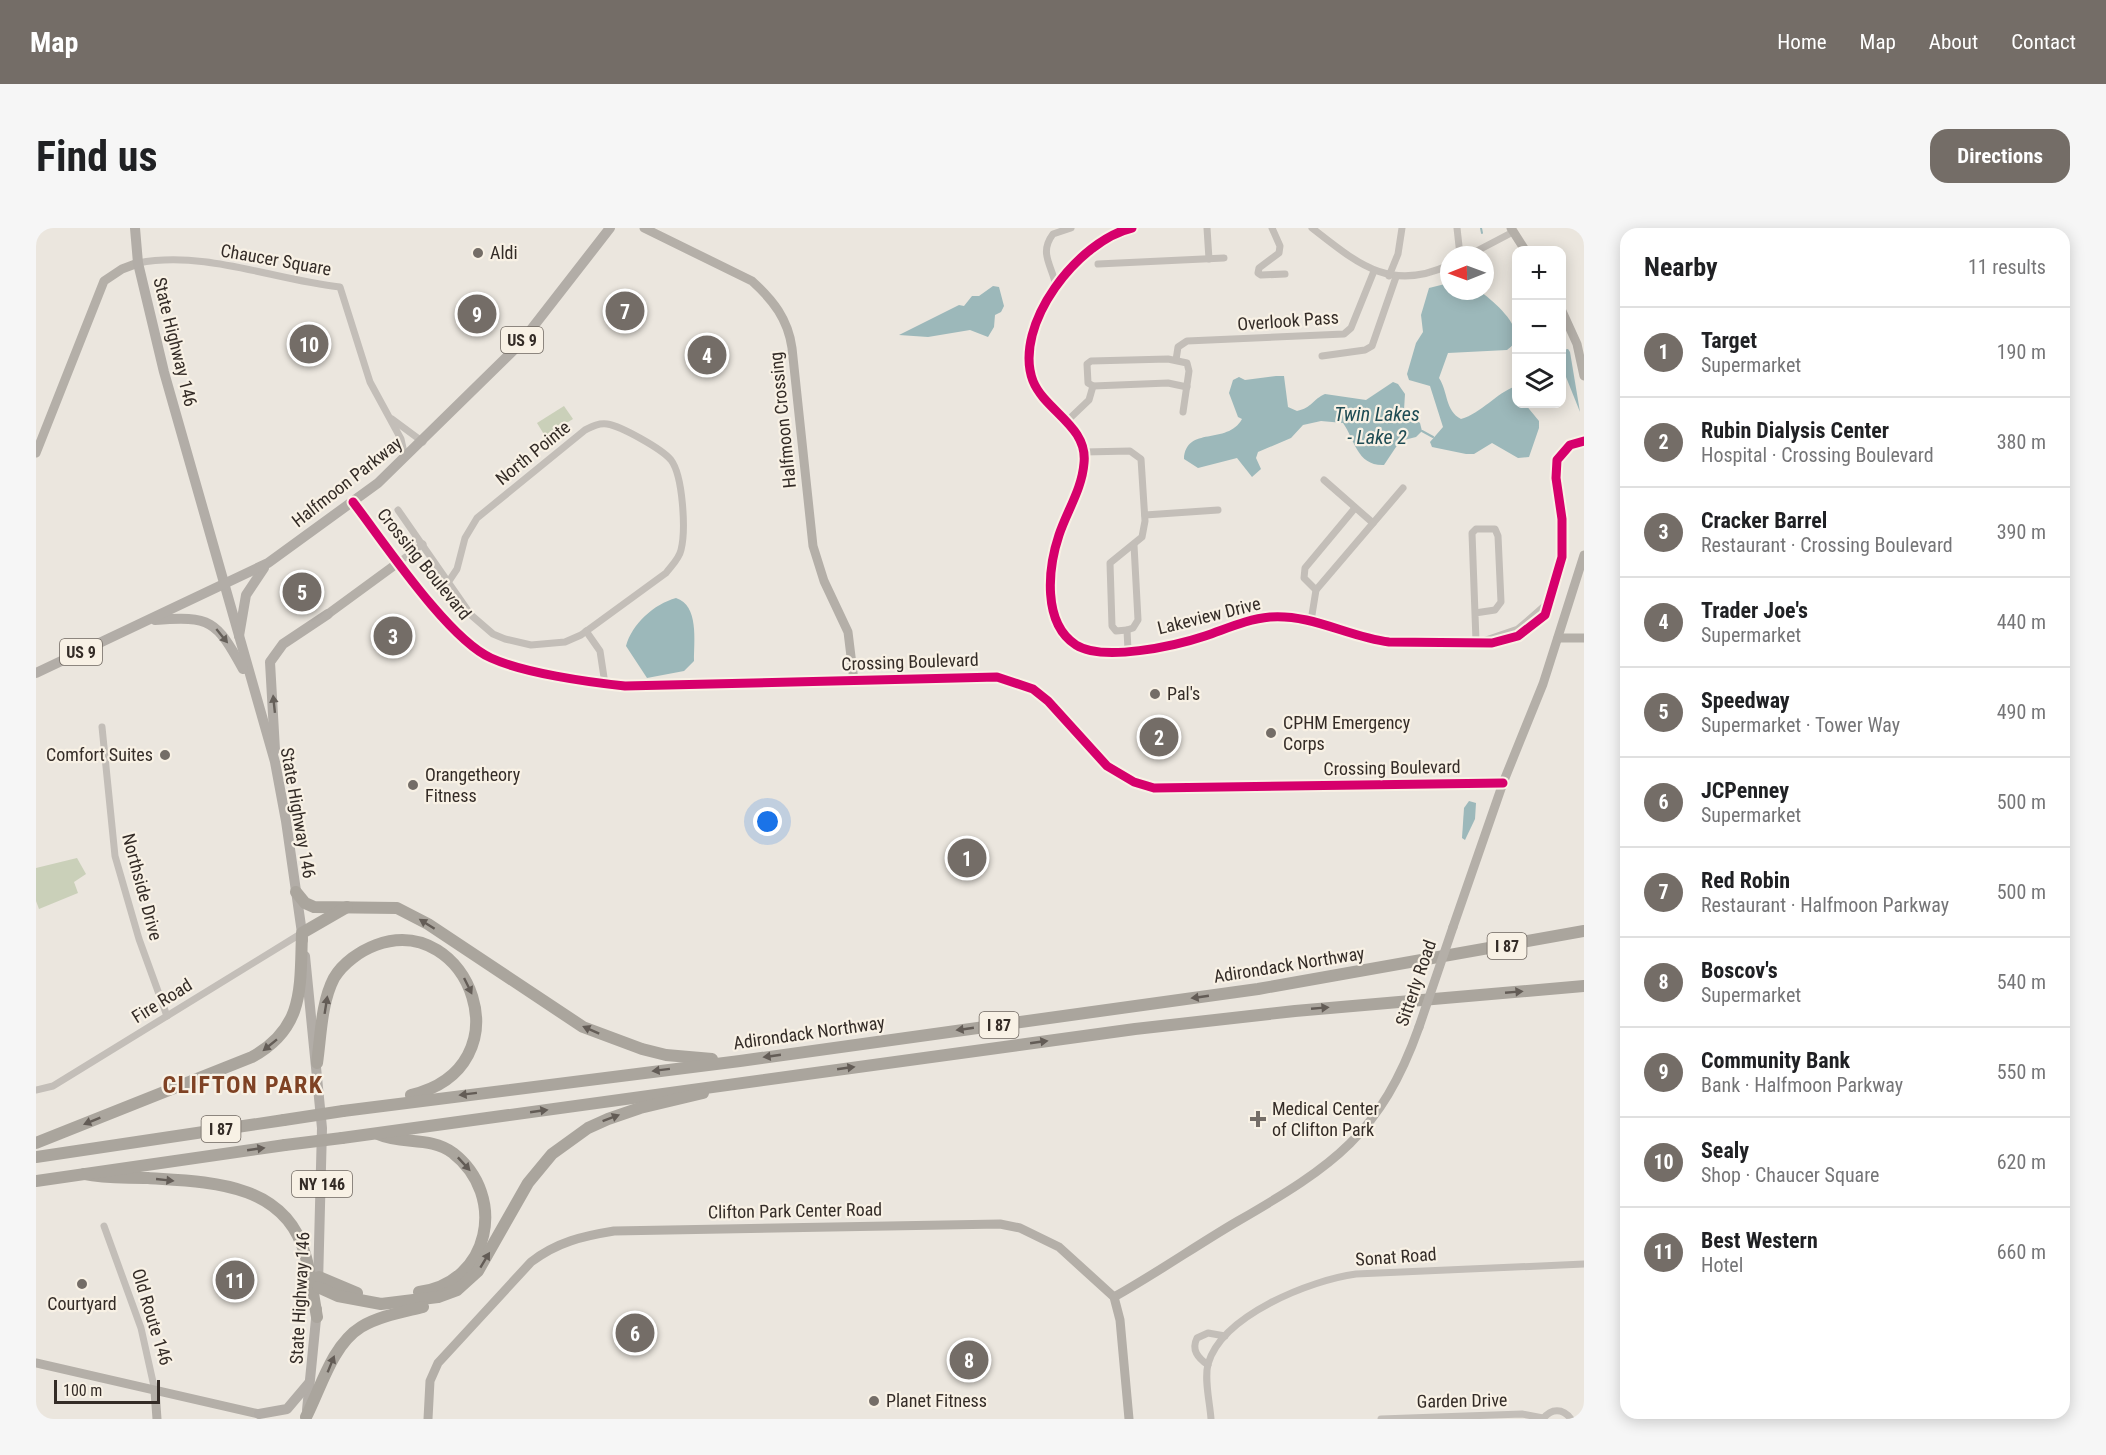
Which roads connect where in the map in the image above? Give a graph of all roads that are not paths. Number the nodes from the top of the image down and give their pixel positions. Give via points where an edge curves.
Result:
1 (135, 228) edge
2 (610, 228) edge
3 (644, 228) edge
4 (1071, 228) edge
5 (1132, 228) edge
6 (1208, 228) edge
7 (1272, 228) edge
8 (1312, 228) edge
9 (1402, 228) edge
10 (1457, 228) edge
11 (1512, 230) edge
12 (1459, 246) edge
13 (1484, 246) edge
14 (1522, 246) edge
15 (1224, 258) dead end
16 (1209, 259) junction
17 (138, 263) junction
18 (1098, 264) dead end
19 (1440, 268) edge
20 (1374, 271) junction
21 (1285, 274) dead end
22 (1393, 276) junction
23 (1056, 287) junction
24 (1566, 319) edge
25 (1581, 348) edge
26 (1322, 356) dead end
27 (1176, 360) junction
28 (1584, 376) edge
29 (1093, 386) junction
30 (1187, 387) junction
31 (1183, 412) dead end
32 (390, 418) junction
33 (1067, 421) junction
34 (1584, 441) edge
35 (423, 442) junction
36 (1084, 452) junction
37 (36, 453) edge
38 (405, 459) junction
39 (1324, 480) dead end
40 (1403, 488) dead end
41 (353, 502) junction
42 (1355, 508) junction
43 (398, 510) dead end
44 (1218, 510) dead end
45 (1145, 515) junction
46 (1372, 523) junction
47 (423, 544) junction
48 (1134, 545) junction
49 (1584, 555) edge
50 (399, 562) junction
51 (268, 563) junction
52 (449, 581) junction
53 (224, 585) junction
54 (1316, 590) junction
55 (1475, 613) junction
56 (328, 614) joint
57 (148, 621) junction
58 (1311, 621) junction
59 (1127, 630) junction
60 (586, 631) junction
61 (238, 637) junction
62 (1558, 638) junction
63 (1584, 638) edge
64 (1480, 641) junction
65 (1128, 650) junction
66 (36, 673) edge
67 (854, 681) junction
68 (251, 682) junction
69 (605, 684) junction
70 (102, 727) dead end
71 (274, 762) junction
72 (1503, 783) junction
73 (296, 892) junction
74 (348, 907) junction
75 (1584, 931) edge
76 (302, 933) junction
77 (1584, 986) edge
78 (167, 1016) junction
79 (740, 1061) junction
80 (317, 1063) junction
81 (726, 1084) junction
82 (36, 1090) edge
83 (358, 1108) junction
84 (377, 1134) junction
85 (36, 1143) edge
86 (36, 1157) edge
87 (84, 1174) junction
88 (36, 1181) edge
89 (104, 1226) dead end
90 (1584, 1264) edge
91 (319, 1282) junction
92 (457, 1290) junction
93 (1114, 1297) junction
94 (316, 1317) junction
95 (1225, 1336) junction
96 (36, 1363) edge
97 (1208, 1365) junction
98 (311, 1379) junction
99 (154, 1391) junction
100 (262, 1417) edge
101 (306, 1418) edge
102 (1476, 1418) edge
103 (1543, 1418) edge
104 (157, 1419) edge
105 (428, 1419) edge
106 (1129, 1419) edge
107 (1211, 1419) edge
108 (1381, 1419) edge
109 (1571, 1419) edge

1 - 17 main road, State Highway 146 / NY 146
2 - 35 main road, Halfmoon Parkway / US 9 via 519,345
3 - 67 street, Halfmoon Crossing via 752,281 767,294 784,319 790,332 813,546 824,581 848,632
4 - 23 street via 1053,234 1046,249
5 - 23 street via 1091,247
6 - 16 street
7 - 21 street via 1279,253 1258,273
8 - 20 street
9 - 22 street
10 - 12 street
11 - 13 street
11 - 14 street
15 - 16 street
16 - 18 street
17 - 32 street, Chaucer Square via 164,259 203,263 340,287 370,382
17 - 37 street via 104,281
17 - 53 main road, State Highway 146 / NY 146 via 164,372
19 - 22 street
20 - 22 street
20 - 27 street, Overlook Pass via 1351,328 1344,334 1187,341 1178,347
22 - 26 street, Overlook Pass via 1372,346
23 - 33 street via 1030,343 1030,368 1038,390
24 - 25 street
25 - 28 street
27 - 29 street via 1089,362 1088,384
27 - 30 street via 1188,365
29 - 30 street via 1168,383
29 - 33 street via 1089,399
30 - 31 street
32 - 35 street, Chaucer Square
32 - 38 street, Chaucer Square via 401,439
33 - 36 street
34 - 64 street, Lakeview Drive via 1570,445 1557,460 1563,542 1549,602 1518,629
35 - 38 main road, Halfmoon Parkway / US 9
36 - 45 street via 1126,451 1139,457
36 - 65 street, Lakeview Drive via 1078,489 1056,545 1052,604 1064,633 1075,644 1099,652
38 - 41 main road, Halfmoon Parkway / US 9
39 - 42 street
40 - 46 street
41 - 50 street, Crossing Boulevard
41 - 51 main road, Halfmoon Parkway / US 9
42 - 46 street
42 - 54 street via 1305,568 1304,578
43 - 47 street, North Pointe
44 - 45 street
45 - 48 street via 1142,537
46 - 54 street
47 - 50 street
47 - 52 street, North Pointe
48 - 59 street via 1138,620
48 - 59 street via 1109,566 1112,626 1116,631
49 - 62 street, Sitterly Road
50 - 56 street
50 - 69 street, Crossing Boulevard via 447,623 490,658
51 - 53 main road, Halfmoon Parkway / US 9
51 - 61 main road via 249,588
52 - 60 street, North Pointe via 481,625 505,639 553,645
52 - 60 street, North Pointe via 457,569 470,526 486,509 585,430 596,424 617,427 670,458 675,467 683,520 681,549 678,560 666,573
53 - 57 main road, Halfmoon Parkway / US 9
53 - 61 main road, State Highway 146 / NY 146
54 - 58 street
55 - 55 street via 1495,610 1501,602 1498,536 1492,528 1472,533
55 - 64 street
71 -> 56 main road via 270,662 284,644
57 - 66 main road, Halfmoon Parkway / US 9
57 -> 68 main road via 189,618 208,622 230,645
58 - 64 street, Lakeview Drive via 1376,640
58 - 65 street, Lakeview Drive via 1255,619 1188,641
59 - 65 street
60 - 69 street via 600,651
61 - 68 main road, State Highway 146 / NY 146
62 - 63 street
62 - 72 street, Sitterly Road
67 - 69 street, Crossing Boulevard via 676,687
67 - 72 street, Crossing Boulevard via 973,675 997,676 1020,683 1048,701 1107,766 1154,789
68 - 71 main road, State Highway 146 / NY 146
70 - 78 street, Northside Drive via 115,855
71 - 73 main road, State Highway 146 / NY 146
72 - 93 street, Sitterly Road, bridge via 1419,1027 1400,1075 1380,1110 1347,1148 1272,1202
73 - 74 highway via 314,907
73 - 76 main road, State Highway 146 / NY 146
74 - 76 highway
79 -> 74 highway via 666,1055 620,1043 545,1004 410,914 385,906
75 -> 79 highway, Adirondack Northway / I 87 via 1258,989
76 - 78 street, Fire Road
76 - 80 main road, State Highway 146 / NY 146
76 -> 85 highway via 297,1008 272,1046
81 -> 77 highway, I 87 via 1284,1012
78 - 82 street, Fire Road via 53,1086
79 -> 83 highway, Adirondack Northway / I 87
80 -> 83 highway via 327,996 334,978 357,954 386,941 413,941 436,950 458,969 474,998 477,1026 470,1053 441,1084
80 - 91 main road, State Highway 146 / NY 146 via 322,1128
84 -> 81 highway, I 87
92 -> 81 highway via 478,1271 528,1183 552,1154 588,1128 619,1115
83 - 86 highway, Adirondack Northway / I 87, bridge
87 -> 84 highway, I 87, bridge
84 -> 91 highway via 392,1140 434,1143 465,1164 475,1177 485,1206 482,1241 460,1275 429,1291 366,1295
87 - 88 highway, I 87
87 -> 94 highway via 241,1188 259,1195 281,1212 305,1251
89 - 99 street, Old Route 146 via 141,1328
90 - 95 street, Sonat Road via 1340,1276 1273,1302
91 - 92 highway via 338,1296 381,1304 438,1297
91 - 94 main road, State Highway 146 / NY 146
101 -> 92 highway via 335,1355 352,1334 372,1322 445,1299
93 - 105 street, Clifton Park Center Road via 1059,1247 1020,1228 1000,1224 618,1231 584,1236 546,1250 531,1262 445,1353 430,1381
93 - 106 street
94 - 98 main road, State Highway 146 / NY 146
95 - 97 street, Sonat Road
95 - 97 street via 1208,1333 1197,1338 1196,1353
96 - 99 street
97 - 107 street
98 - 100 main road via 287,1409
98 - 101 main road, State Highway 146 / NY 146
99 - 100 street
99 - 104 street, Old Route 146
102 - 103 street, Garden Drive via 1522,1414
102 - 108 street, Garden Drive
103 - 109 street, Garden Drive via 1557,1410

